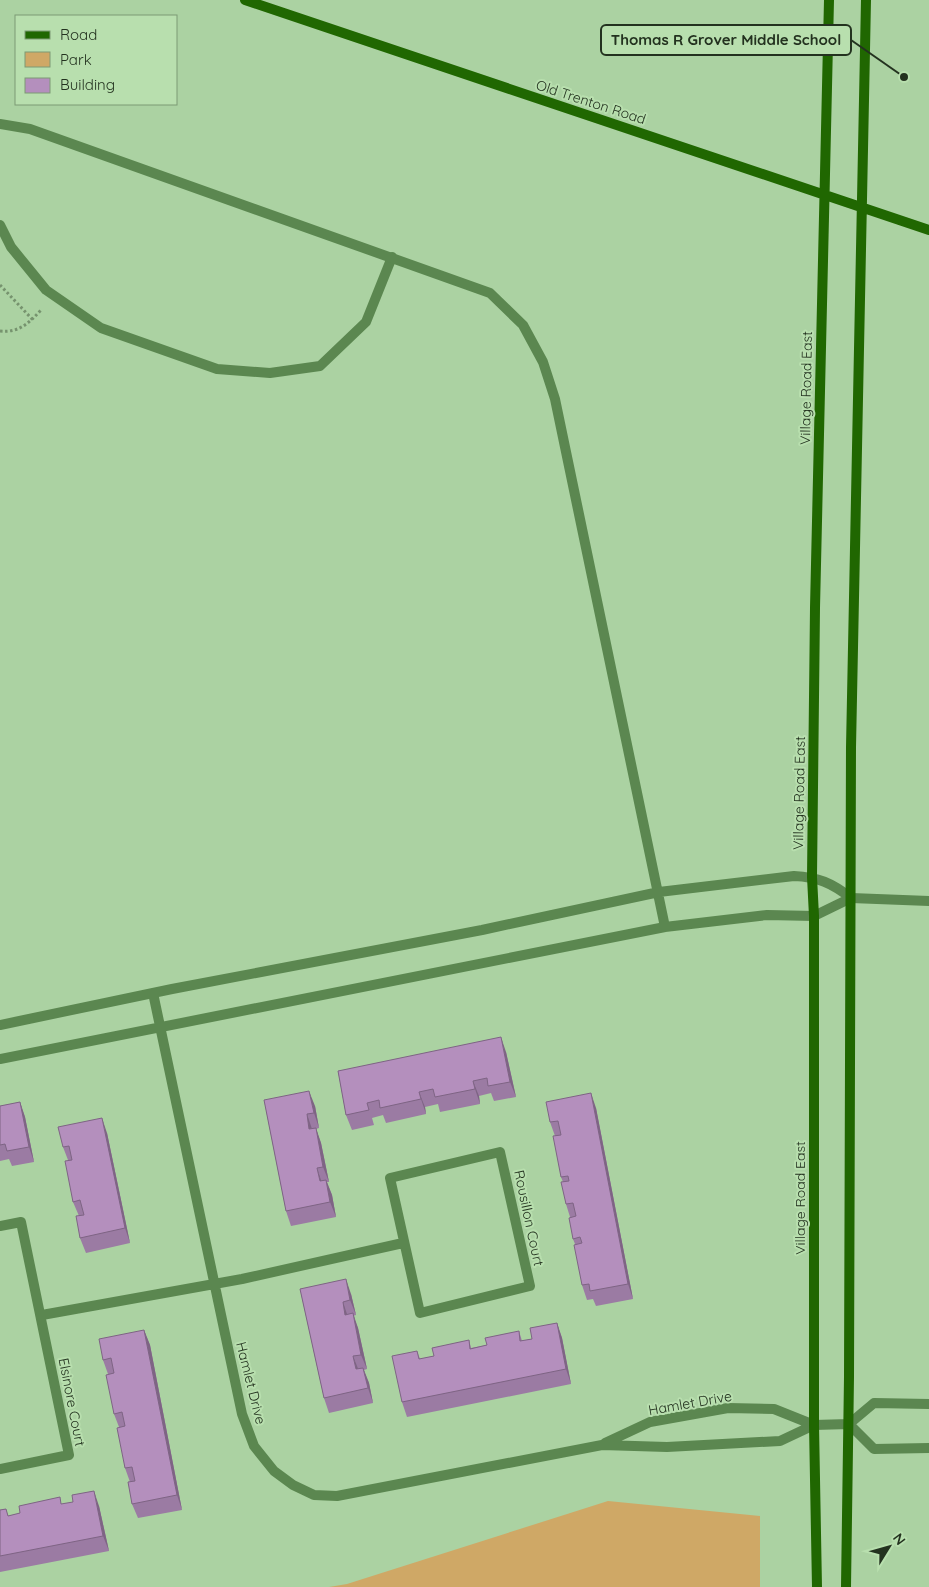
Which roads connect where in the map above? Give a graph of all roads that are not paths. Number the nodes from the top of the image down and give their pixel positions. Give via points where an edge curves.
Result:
1 (245, 0) edge
2 (829, 0) edge
3 (866, 0) edge
4 (0, 124) edge
5 (825, 195) junction
6 (862, 206) junction
7 (0, 225) edge
8 (929, 230) edge
9 (392, 256) junction
10 (812, 877) junction
11 (659, 892) junction
12 (851, 898) junction
13 (929, 900) edge
14 (814, 916) junction
15 (665, 927) junction
16 (153, 993) junction
17 (0, 1025) edge
18 (161, 1027) junction
19 (0, 1059) edge
20 (0, 1226) edge
21 (403, 1243) junction
22 (214, 1284) junction
23 (42, 1315) junction
24 (929, 1404) edge
25 (849, 1424) junction
26 (814, 1425) junction
27 (602, 1445) junction
28 (929, 1448) edge
29 (0, 1469) edge
30 (817, 1587) edge
31 (846, 1587) edge

1 - 5 main road, Old Trenton Road
2 - 5 main road, Village Road East
3 - 6 main road
4 - 9 street via 30,129
5 - 6 main road, Old Trenton Road
5 - 10 main road, Village Road East
6 - 8 main road, Old Trenton Road
6 - 12 main road via 851,737
7 - 9 street via 11,247 46,290 100,328 217,369 270,373 320,366 366,322
9 - 11 street via 490,293 523,325 543,362 555,400
10 - 11 street via 794,876
10 - 12 street via 833,884
10 - 14 main road, Village Road East
11 - 15 street
11 - 16 street via 482,930
12 - 13 street
12 - 14 street
12 - 25 main road
14 - 15 street via 767,915
14 - 26 main road, Village Road East
15 - 18 street
16 - 17 street
16 - 18 street, Hamlet Drive
18 - 19 street
18 - 22 street, Hamlet Drive
20 - 23 street, Elsinore Court via 21,1222
21 - 21 street, Rousillon Court via 390,1178 500,1152 530,1286 420,1313
21 - 22 street
22 - 23 street
22 - 27 street, Hamlet Drive via 242,1414 254,1446 274,1470 293,1485 314,1495 337,1496
23 - 29 street, Elsinore Court via 69,1455
24 - 25 street via 874,1402
25 - 26 street
25 - 28 street via 874,1449
25 - 31 main road
26 - 27 street, Hamlet Drive via 780,1441 667,1447
26 - 27 street, Hamlet Drive via 774,1409 728,1408 650,1422
26 - 30 main road, Village Road East

